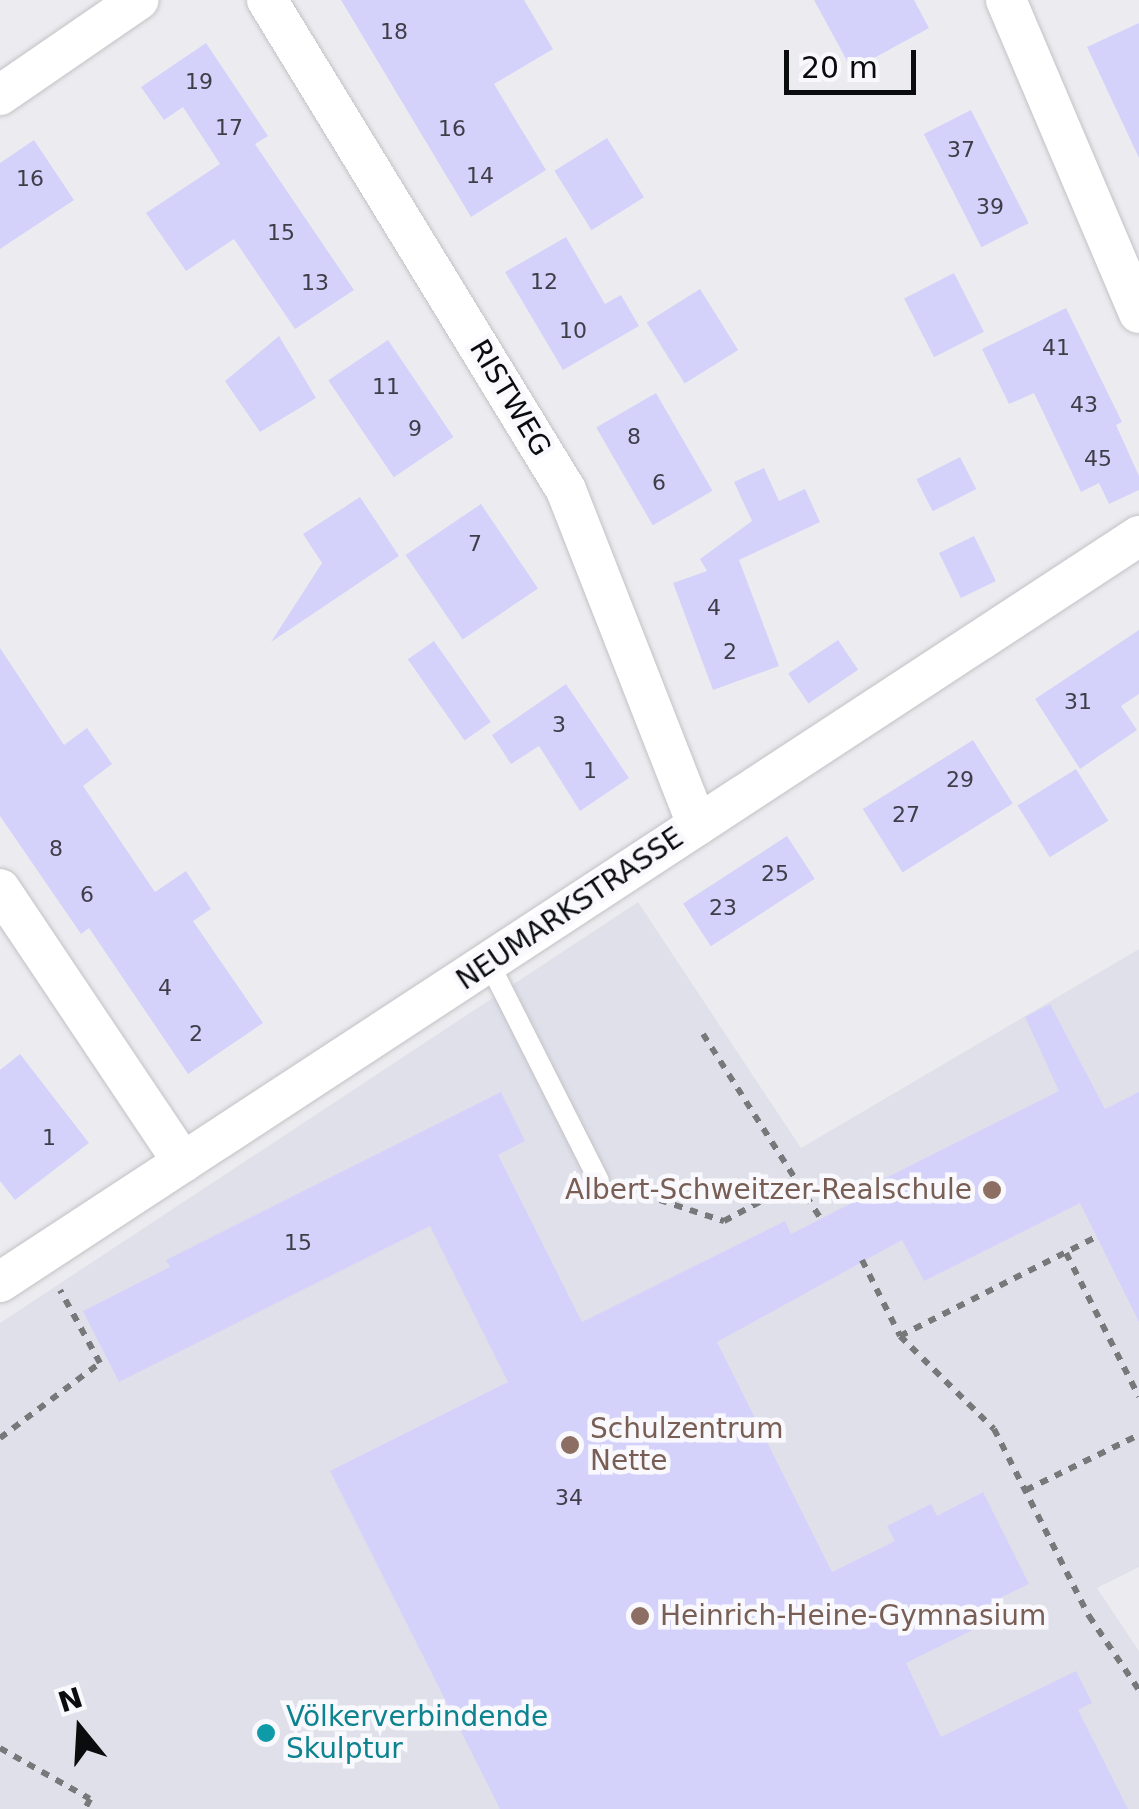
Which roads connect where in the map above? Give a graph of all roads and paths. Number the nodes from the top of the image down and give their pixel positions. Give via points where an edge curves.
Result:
1 (138, 0) edge
2 (267, 0) edge
3 (1006, 0) edge
4 (0, 95) edge
5 (1139, 313) edge
6 (1139, 536) edge
7 (697, 825) junction
8 (0, 889) edge
9 (489, 963) junction
10 (703, 1034) dead end
11 (183, 1162) junction
12 (599, 1181) joint
13 (796, 1182) junction
14 (821, 1218) dead end
15 (1096, 1237) dead end
16 (1066, 1253) junction
17 (42, 1256) junction
18 (862, 1260) dead end
19 (0, 1282) edge
20 (900, 1336) junction
21 (1139, 1397) edge
22 (1139, 1435) edge
23 (0, 1438) edge
24 (1026, 1490) junction
25 (1139, 1690) edge
26 (0, 1748) edge
27 (84, 1809) edge

1 - 4 street
2 - 7 street, RISTWEG via 566,490
3 - 5 street
6 - 7 street, NEUMARKSTRASSE
7 - 9 street, NEUMARKSTRASSE
8 - 11 street
9 - 11 street, NEUMARKSTRASSE
9 - 12 lane
10 - 13 path
11 - 17 street, NEUMARKSTRASSE
12 - 13 path via 724,1221
13 - 14 path
15 - 16 path
16 - 20 path
16 - 21 path
17 - 19 street, NEUMARKSTRASSE
17 - 23 path via 100,1363
18 - 20 path
20 - 24 path via 994,1429
22 - 24 path
24 - 25 path via 1089,1616
26 - 27 path via 90,1799

